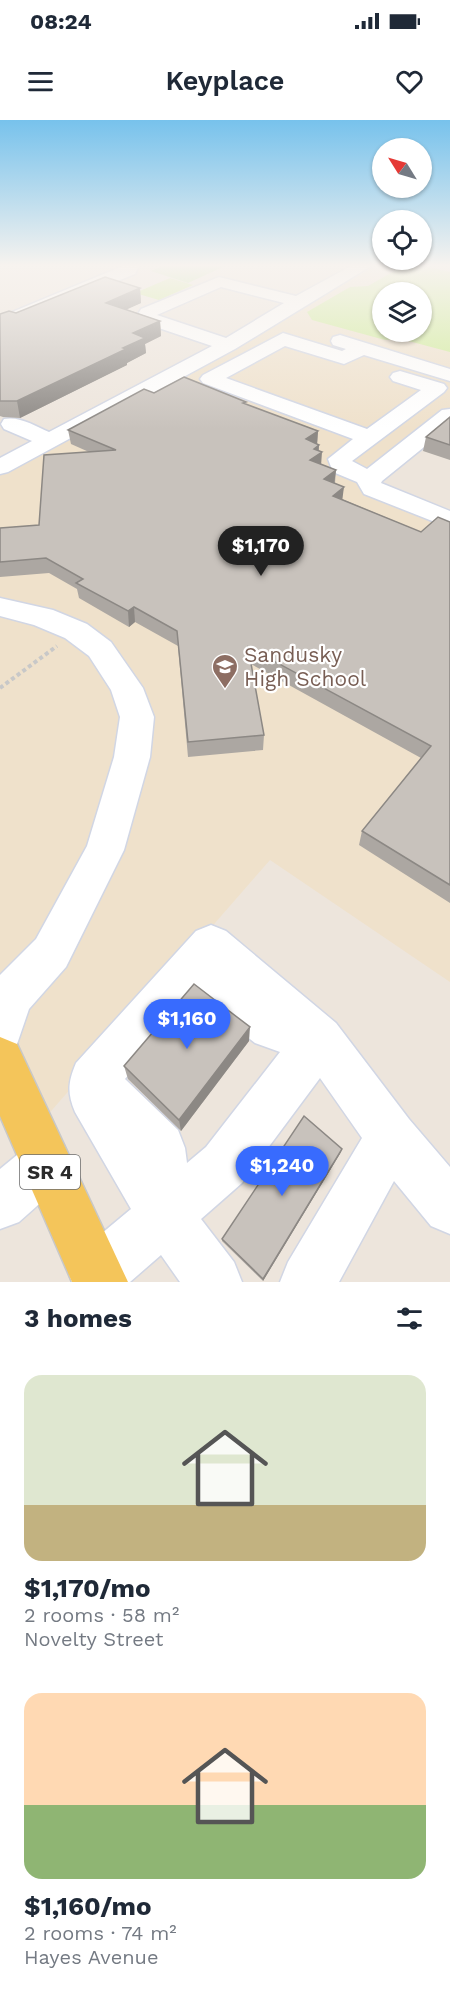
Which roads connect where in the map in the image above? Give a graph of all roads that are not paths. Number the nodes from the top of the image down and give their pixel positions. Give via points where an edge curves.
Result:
1 (151, 320) edge
2 (267, 320) edge
3 (275, 320) edge
4 (228, 345) junction
5 (353, 353) junction
6 (450, 375) edge
7 (450, 415) edge
8 (12, 424) dead end
9 (370, 438) junction
10 (51, 440) junction
11 (0, 467) edge
12 (372, 484) junction
13 (450, 520) edge
14 (0, 607) edge
15 (0, 1031) edge
16 (320, 1039) junction
17 (0, 1061) edge
18 (391, 1137) junction
19 (46, 1164) junction
20 (0, 1203) edge
21 (450, 1207) edge
22 (165, 1216) junction
23 (99, 1278) edge
24 (213, 1282) edge
25 (308, 1282) edge

1 - 4 street
2 - 4 street
3 - 5 street
4 - 10 street
5 - 6 street
5 - 9 street via 436,388
5 - 9 street via 283,339 210,379
7 - 12 street
8 - 10 street
9 - 12 street via 340,459 341,466
10 - 11 street
12 - 13 street
14 - 15 street via 43,616 76,631 100,649 127,688 137,717 132,757 105,850 51,953 10,997
16 - 18 street
16 - 22 street via 224,1165
16 - 22 street via 211,945 93,1080 160,1148
17 - 19 main road, SR 4
18 - 21 street
18 - 25 street
19 - 20 street
19 - 23 main road, SR 4
22 - 23 street
22 - 24 street

